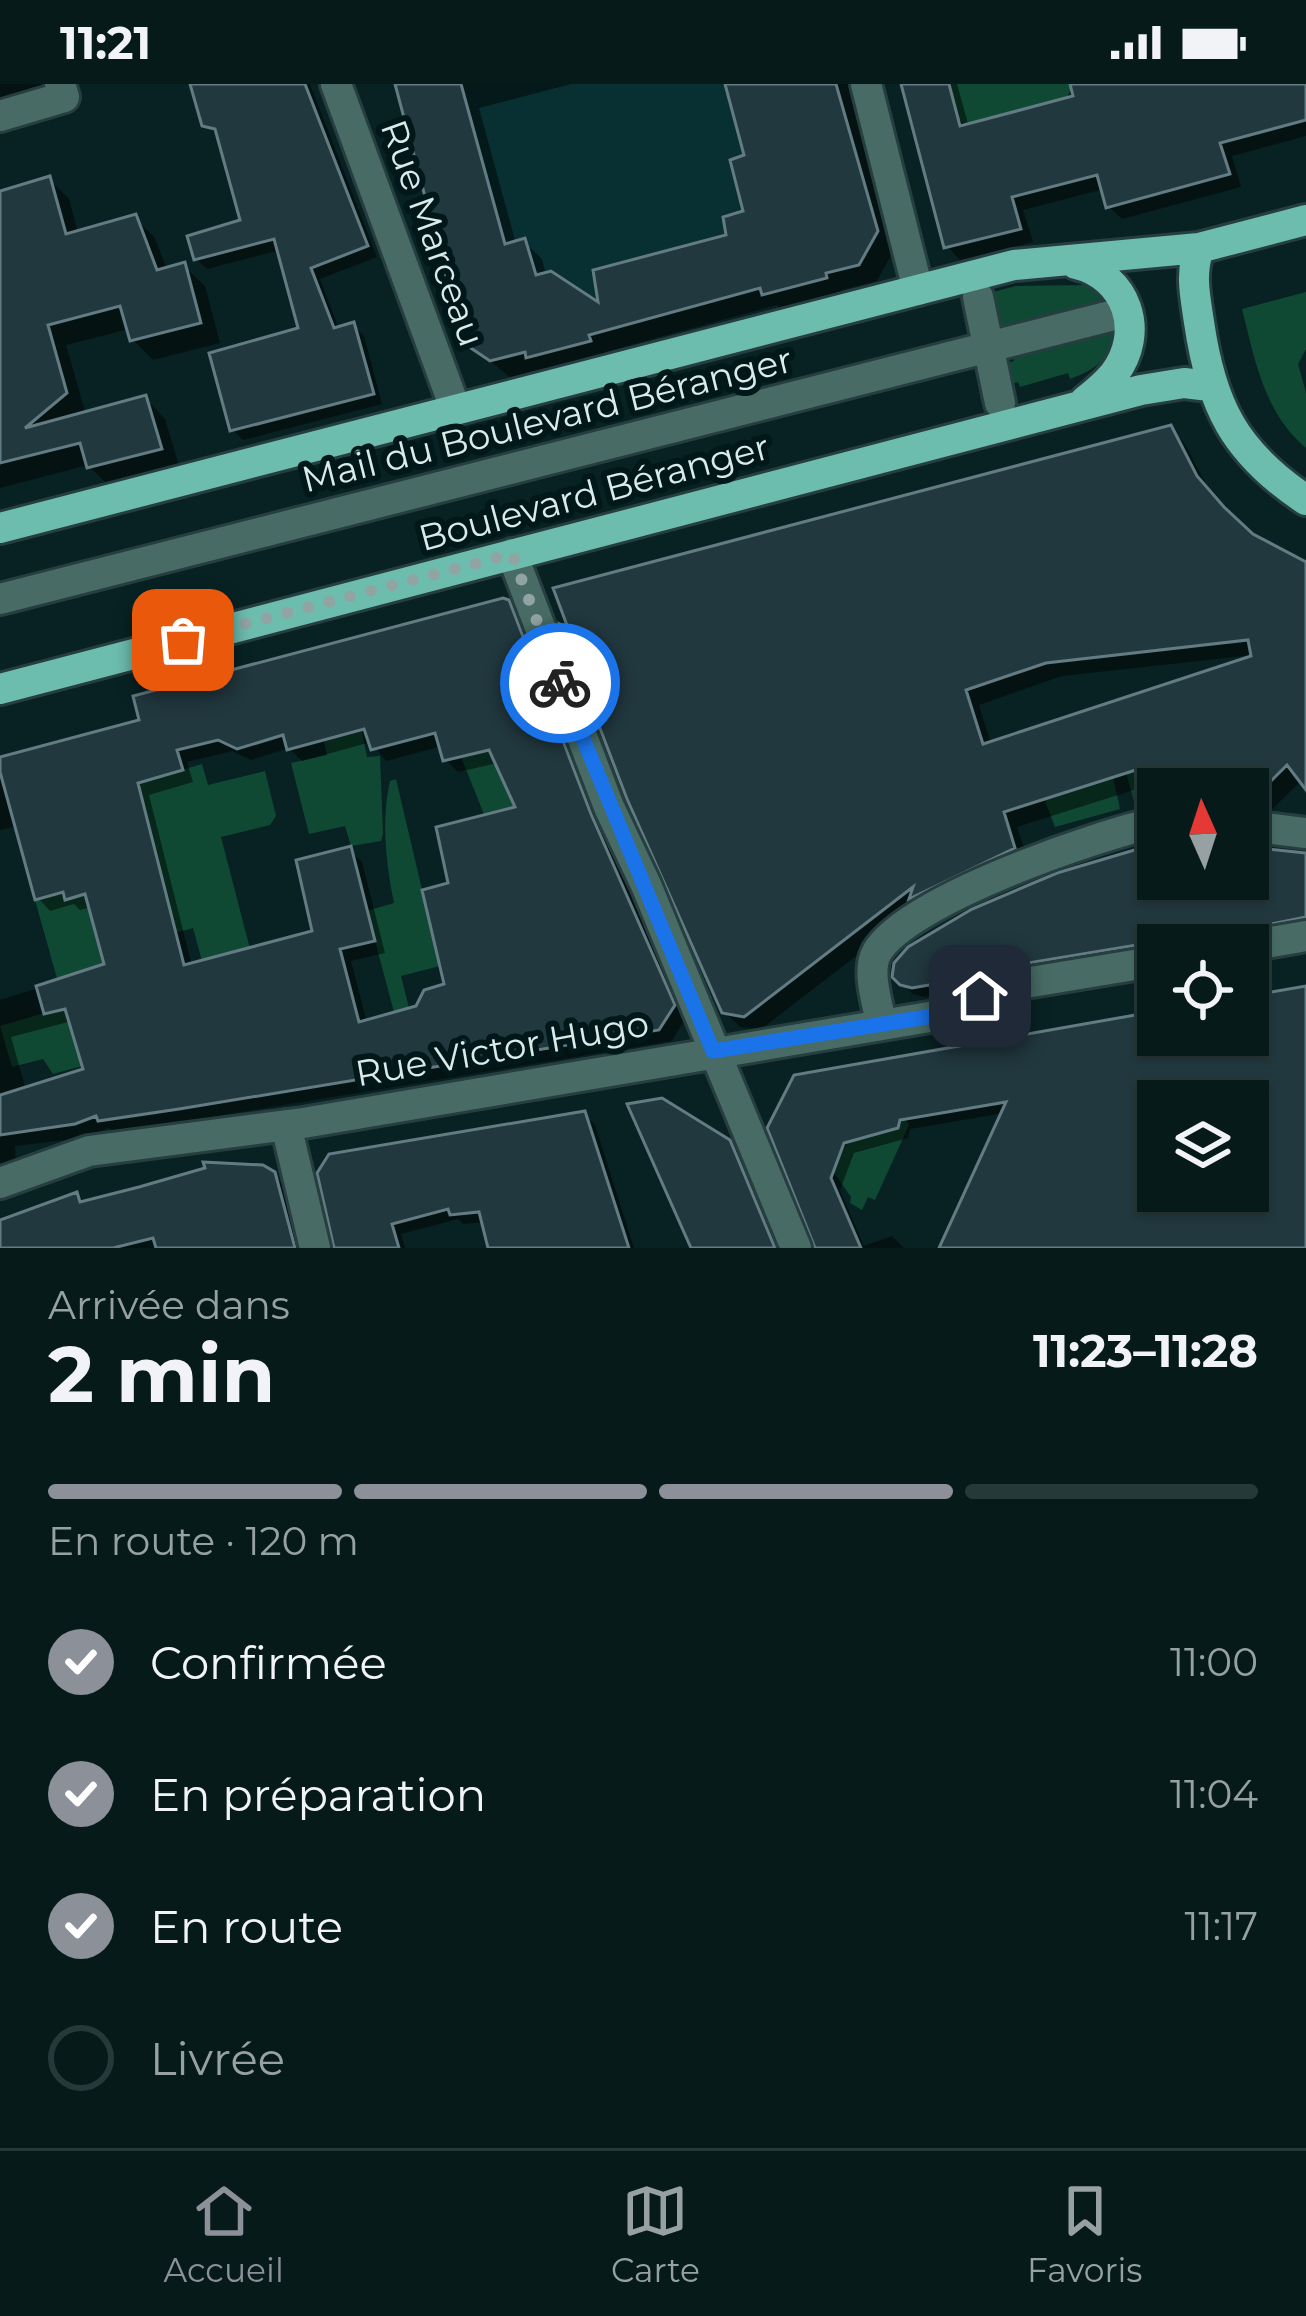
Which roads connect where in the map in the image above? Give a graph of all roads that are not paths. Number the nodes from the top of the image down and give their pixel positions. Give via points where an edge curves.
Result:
1 (60, 84) edge
2 (336, 84) edge
3 (866, 84) edge
4 (0, 116) edge
5 (1306, 220) edge
6 (1199, 248) junction
7 (1065, 262) junction
8 (918, 290) junction
9 (978, 297) dead end
10 (1114, 315) dead end
11 (990, 346) junction
12 (1210, 386) junction
13 (1000, 403) dead end
14 (1080, 406) junction
15 (455, 408) junction
16 (1306, 500) edge
17 (0, 528) edge
18 (512, 554) junction
19 (0, 599) edge
20 (0, 688) edge
21 (1269, 828) edge
22 (1137, 829) edge
23 (1306, 832) edge
24 (1306, 936) edge
25 (1269, 942) edge
26 (1137, 964) edge
27 (881, 1024) junction
28 (713, 1051) junction
29 (286, 1125) junction
30 (0, 1183) edge
31 (315, 1248) edge
32 (796, 1248) edge

1 - 4 street via 64,98
2 - 15 street, Rue Marceau
3 - 8 street
5 - 6 main road
6 - 7 main road
6 - 12 main road via 1192,269
7 - 8 main road via 1014,265
7 - 14 main road via 1107,275 1127,312 1117,371
8 - 15 main road
9 - 11 street
10 - 11 street, Mail du Boulevard Béranger
11 - 13 street
11 - 19 street, Mail du Boulevard Béranger
12 - 14 main road, Boulevard Béranger via 1184,382
12 - 16 main road via 1264,469
14 - 18 main road, Boulevard Béranger
15 - 17 main road
18 - 20 main road, Boulevard Béranger
18 - 28 street
21 - 23 street
22 - 27 street via 999,874 889,938 872,967
24 - 25 street
26 - 27 street, Rue Victor Hugo via 1007,986 952,1013
27 - 28 street, Rue Victor Hugo
28 - 29 street, Rue Victor Hugo
28 - 32 street
29 - 30 street, Rue Victor Hugo via 89,1151
29 - 31 street

